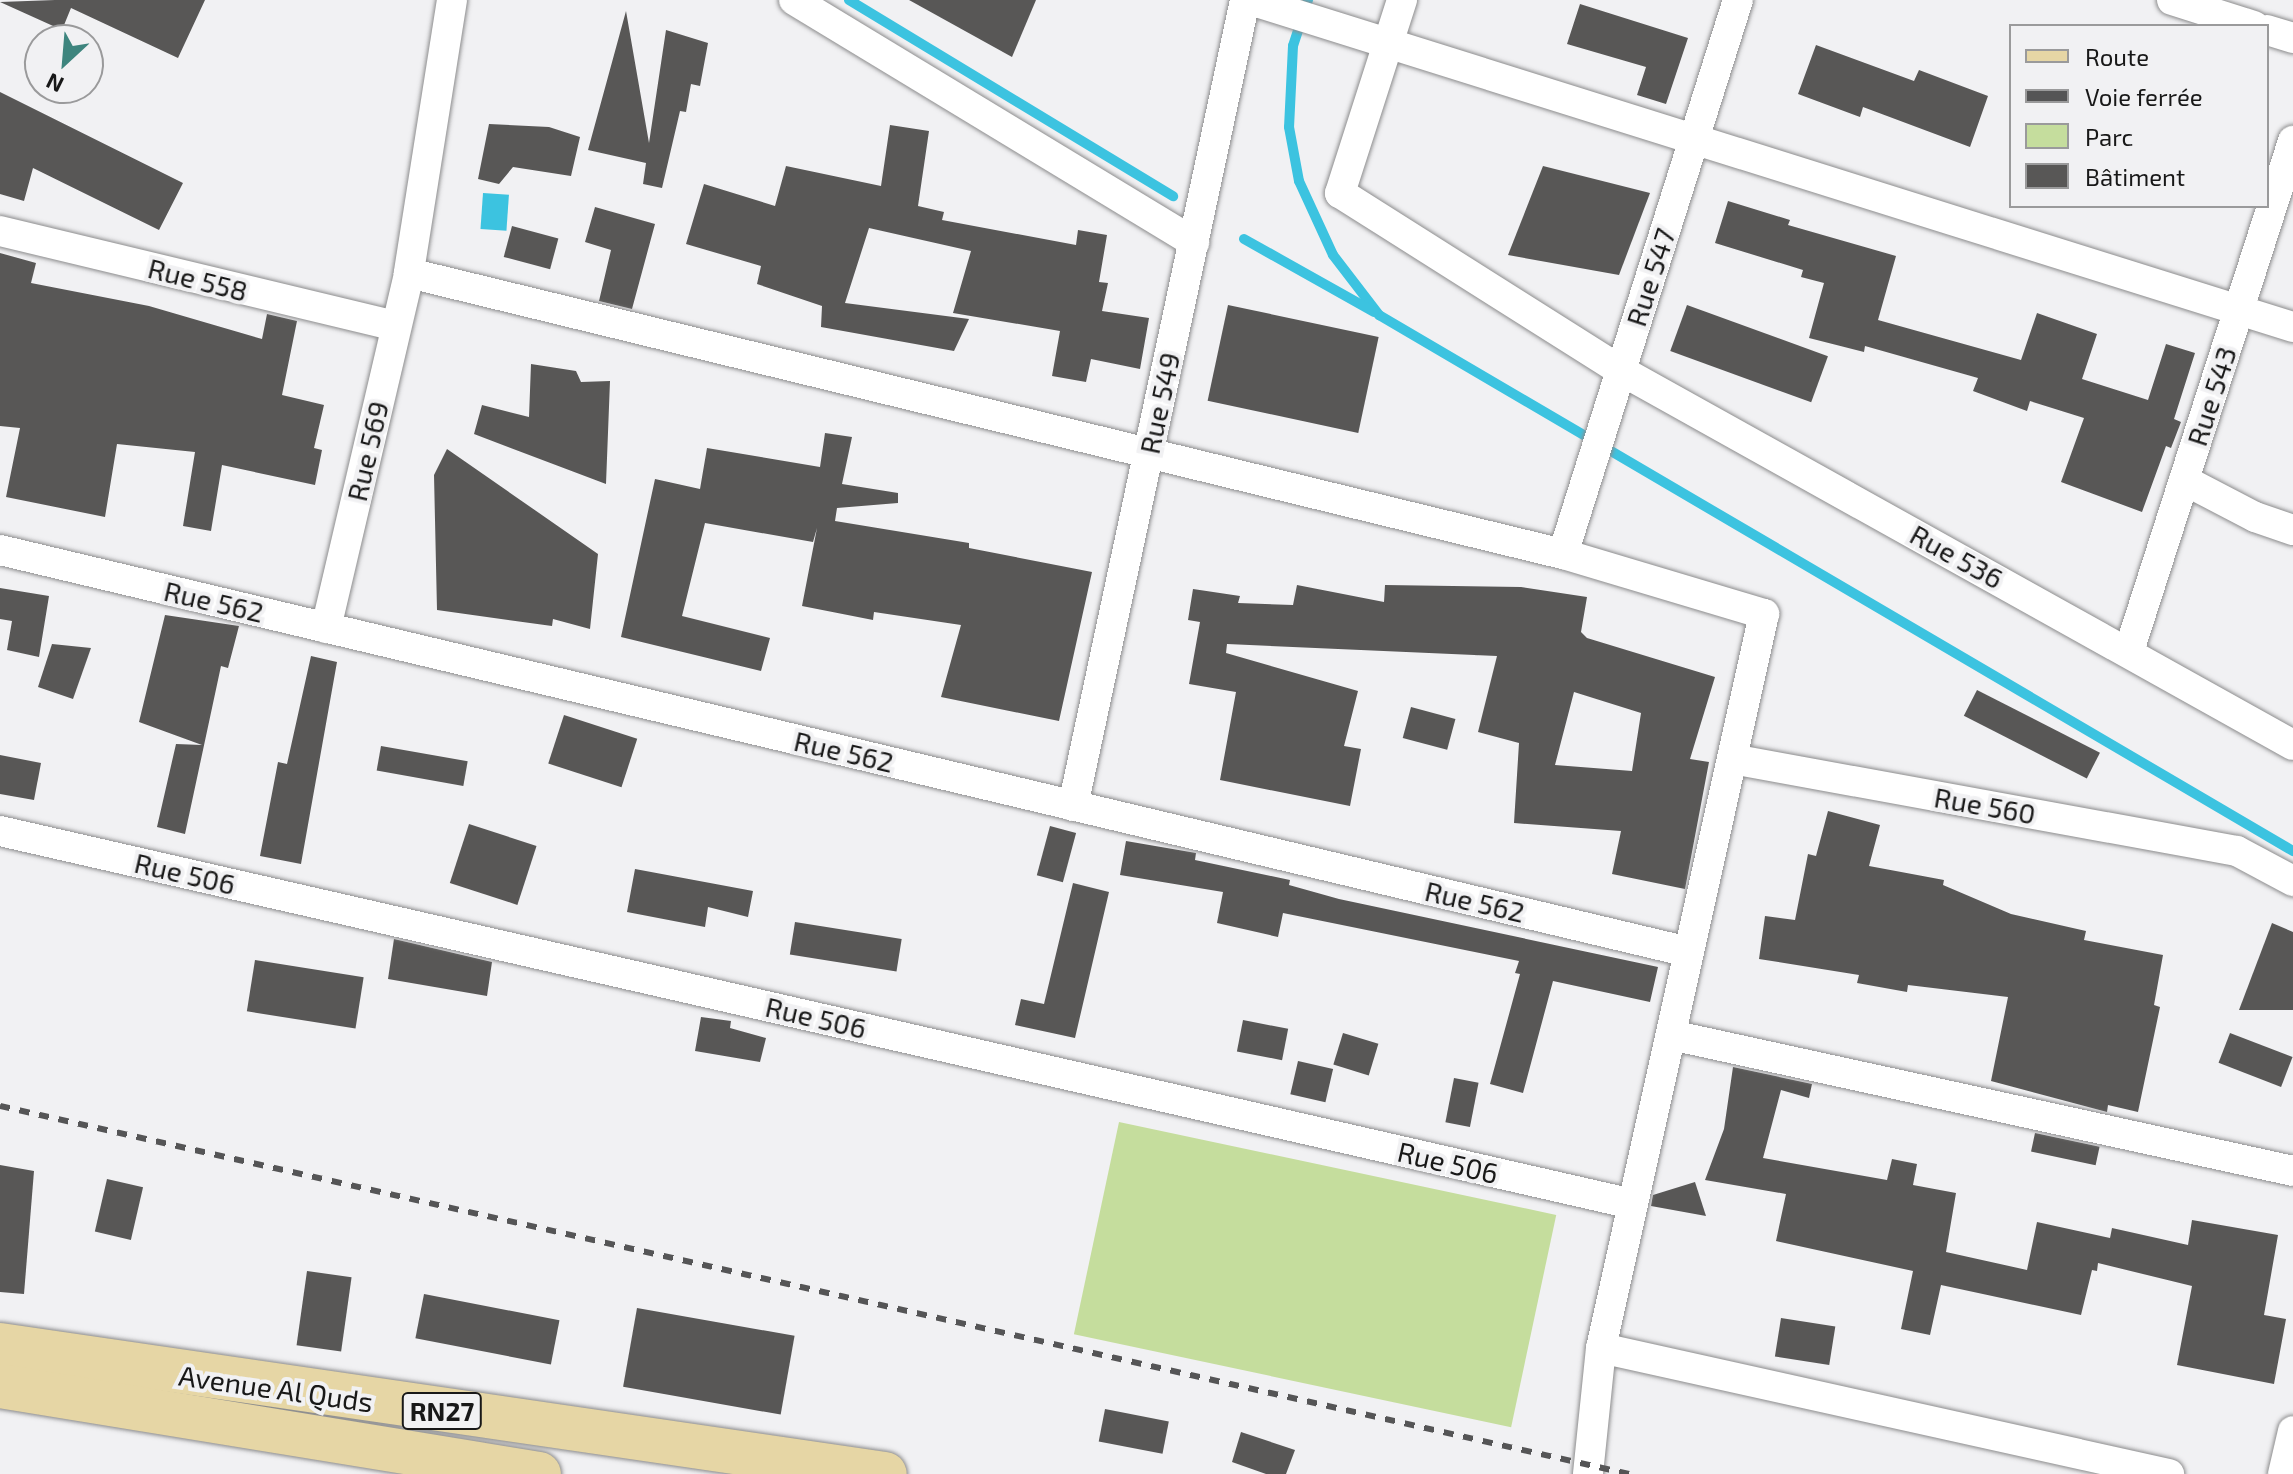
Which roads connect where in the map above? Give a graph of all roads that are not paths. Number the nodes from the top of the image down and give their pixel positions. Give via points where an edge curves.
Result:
1 (452, 0) edge
2 (794, 0) edge
3 (1248, 0) edge
4 (1402, 0) edge
5 (1738, 0) edge
6 (2172, 0) edge
7 (2248, 24) edge
8 (2269, 31) edge
9 (2293, 38) edge
10 (1388, 43) junction
11 (1695, 140) junction
12 (2293, 141) edge
13 (0, 231) edge
14 (1194, 242) junction
15 (409, 273) junction
16 (2239, 310) junction
17 (396, 326) junction
18 (2293, 327) edge
19 (1620, 370) junction
20 (1149, 453) junction
21 (2184, 480) junction
22 (2293, 530) edge
23 (0, 550) edge
24 (1563, 554) junction
25 (326, 628) junction
26 (2129, 651) junction
27 (2293, 745) edge
28 (1732, 759) junction
29 (1073, 806) junction
30 (0, 831) edge
31 (2293, 881) edge
32 (1689, 952) junction
33 (1671, 1035) junction
34 (2293, 1171) edge
35 (1633, 1204) junction
36 (0, 1345) edge
37 (1601, 1348) junction
38 (0, 1386) edge
39 (2293, 1431) edge
40 (539, 1474) edge
41 (885, 1474) edge
42 (1588, 1474) edge
43 (2169, 1474) edge
44 (2283, 1474) edge

1 - 15 street, Rue 569
2 - 14 street
3 - 10 street
3 - 14 street, Rue 549
4 - 10 street
5 - 11 street, Rue 547
6 - 7 street
8 - 9 street
10 - 11 street
10 - 19 street, Rue 536 via 1340,193
11 - 16 street
11 - 19 street, Rue 547
12 - 16 street, Rue 543
13 - 17 street, Rue 558
14 - 20 street, Rue 549
15 - 17 street, Rue 569
15 - 20 street
16 - 18 street
16 - 21 street, Rue 543
17 - 25 street, Rue 569
19 - 24 street, Rue 547
19 - 26 street, Rue 536
20 - 24 street
20 - 29 street, Rue 549
21 - 22 street via 2255,517
21 - 26 street, Rue 543
23 - 25 street, Rue 562
24 - 28 street via 1764,614
25 - 29 street, Rue 562
26 - 27 street, Rue 536
28 - 31 street, Rue 560 via 2237,851
28 - 32 street
29 - 32 street, Rue 562
30 - 35 street, Rue 506
32 - 33 street
33 - 34 street
33 - 35 street
35 - 37 street
36 - 41 main road, Avenue Al Quds / RN27
37 - 42 street
37 - 43 street
38 - 40 main road, Avenue Al Quds / RN27
39 - 44 street

